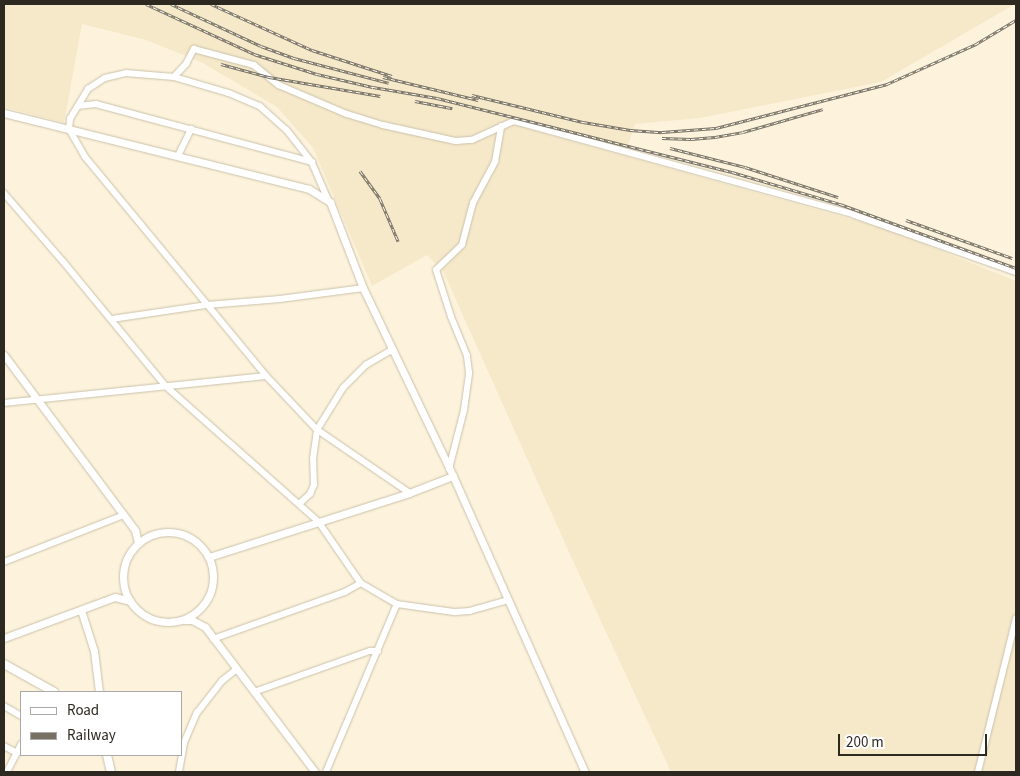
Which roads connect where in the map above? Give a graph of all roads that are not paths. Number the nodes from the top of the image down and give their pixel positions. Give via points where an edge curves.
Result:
1 (174, 77) junction
2 (78, 106) junction
3 (4, 114) edge
4 (501, 127) junction
5 (69, 129) junction
6 (191, 129) junction
7 (178, 156) junction
8 (312, 162) junction
9 (4, 193) edge
10 (330, 202) junction
11 (1016, 272) edge
12 (363, 288) junction
13 (207, 305) junction
14 (112, 319) junction
15 (392, 350) junction
16 (4, 355) edge
17 (266, 376) junction
18 (166, 386) junction
19 (38, 400) junction
20 (4, 403) edge
21 (317, 430) junction
22 (451, 472) junction
23 (409, 493) junction
24 (299, 504) junction
25 (124, 515) junction
26 (319, 522) junction
27 (135, 530) junction
28 (148, 536) junction
29 (138, 543) junction
30 (209, 557) junction
31 (4, 562) edge
32 (361, 583) junction
33 (123, 584) junction
34 (115, 597) junction
35 (508, 600) junction
36 (130, 602) junction
37 (397, 604) junction
38 (202, 607) junction
39 (81, 610) junction
40 (182, 620) junction
41 (1016, 620) edge
42 (205, 627) junction
43 (4, 638) edge
44 (214, 639) junction
45 (378, 651) junction
46 (4, 664) edge
47 (236, 670) junction
48 (50, 691) edge
49 (99, 691) edge
50 (254, 692) junction
51 (4, 706) edge
52 (20, 715) edge
53 (4, 746) edge
54 (20, 749) edge
55 (182, 755) edge
56 (107, 756) edge
57 (182, 756) edge
58 (7, 772) edge
59 (111, 772) edge
60 (179, 772) edge
61 (315, 772) edge
62 (326, 772) edge
63 (585, 772) edge
64 (978, 772) edge

1 - 2 street via 126,74 105,78 88,89
1 - 4 street via 194,49 254,65 279,85 346,114 383,125 456,141 472,140
1 - 8 street via 260,106 287,130
2 - 5 street via 70,119
2 - 6 street via 96,104
3 - 5 street
4 - 11 street via 514,121 522,122 855,215
4 - 22 street via 495,162 473,203 462,244 436,270 467,356 469,374
5 - 7 street
5 - 13 street via 85,157
6 - 7 street
6 - 8 street
7 - 10 street via 310,189
8 - 10 street
9 - 14 street
10 - 12 street
12 - 13 street
12 - 15 street
13 - 14 street
13 - 17 street
14 - 18 street
15 - 21 street via 366,365 343,388
15 - 22 street
16 - 19 street
17 - 18 street
17 - 21 street
18 - 19 street
18 - 24 street
19 - 20 street
19 - 25 street
21 - 23 street
21 - 24 street via 314,485
22 - 23 street
22 - 35 street
23 - 26 street
24 - 26 street
25 - 27 street
25 - 31 street
26 - 30 street
26 - 32 street
27 - 28 street
27 - 29 street
28 - 29 street
28 - 30 street via 165,532 183,534 198,543
29 - 33 street via 125,562
30 - 38 street via 213,580 211,592
32 - 37 street
32 - 44 street via 345,592
33 - 34 street
33 - 36 street
34 - 36 street
34 - 39 street
35 - 37 street via 470,612
35 - 63 street
36 - 40 street via 153,619
37 - 45 street
38 - 40 street
38 - 42 street
39 - 43 street
39 - 49 street via 94,651
40 - 42 street via 192,620
41 - 64 street
42 - 44 street
44 - 47 street
45 - 50 street via 370,651
45 - 62 street
46 - 48 main road
47 - 50 street
47 - 55 street via 222,681 197,713
50 - 61 street
51 - 52 street
53 - 54 street
54 - 58 street
56 - 59 main road
57 - 60 street

